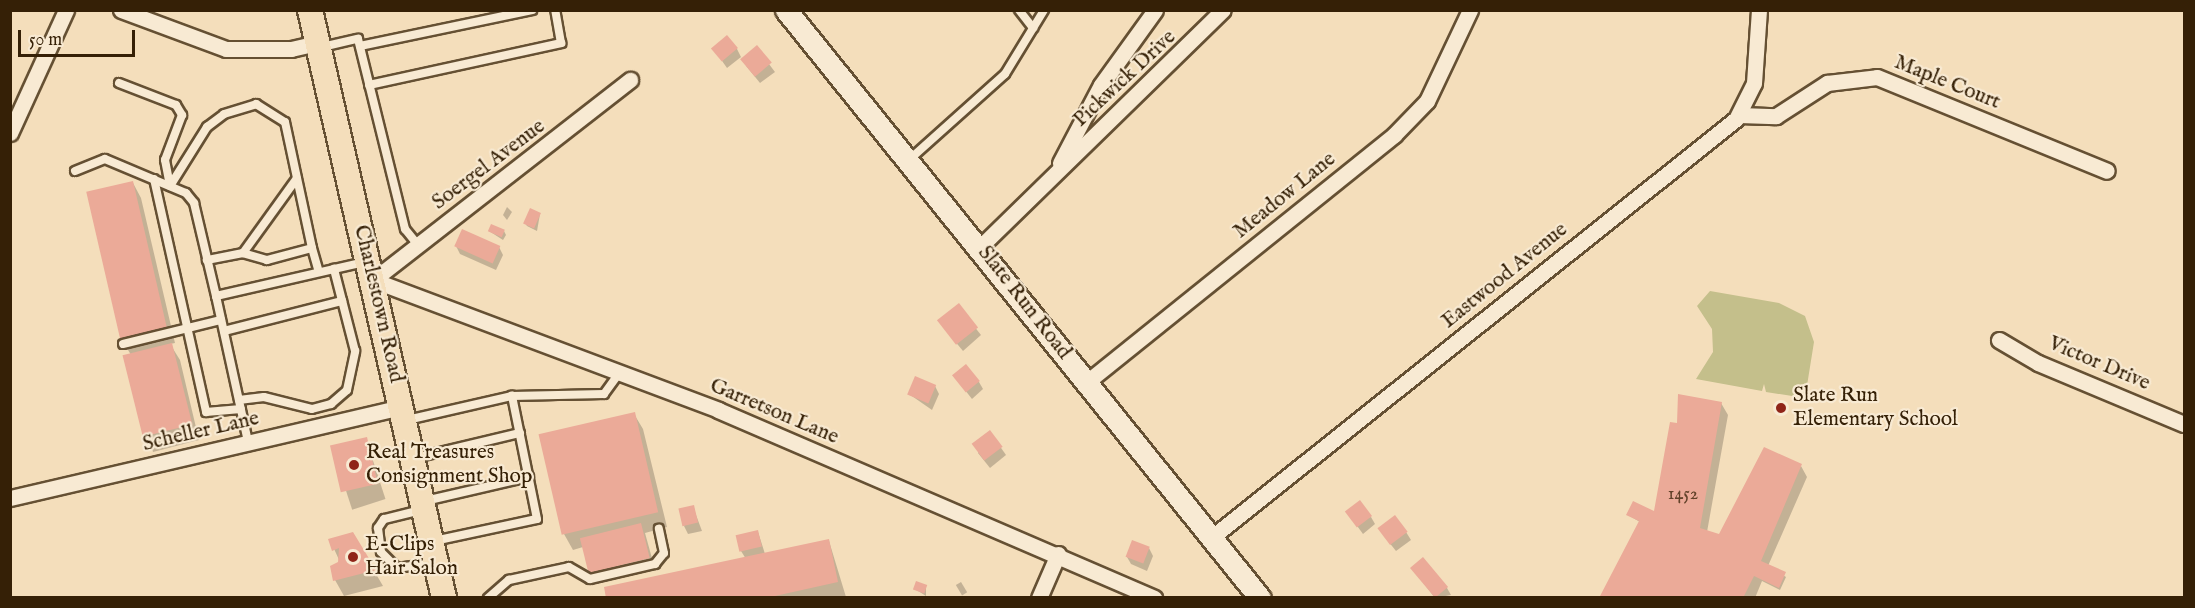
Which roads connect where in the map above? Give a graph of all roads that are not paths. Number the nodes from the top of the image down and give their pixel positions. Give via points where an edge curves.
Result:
1 (66, 10) edge
2 (121, 10) edge
3 (310, 10) edge
4 (532, 10) edge
5 (555, 10) edge
6 (1019, 10) edge
7 (1044, 10) edge
8 (1155, 10) edge
9 (1223, 10) edge
10 (1470, 10) edge
11 (1759, 10) edge
12 (787, 11) edge
13 (1033, 28) junction
14 (318, 45) junction
15 (360, 46) junction
16 (630, 80) dead end
17 (119, 83) dead end
18 (369, 84) junction
19 (1739, 115) junction
20 (10, 133) edge
21 (908, 161) junction
22 (75, 171) dead end
23 (2107, 171) dead end
24 (1053, 175) junction
25 (297, 178) junction
26 (154, 179) junction
27 (170, 186) junction
28 (418, 245) junction
29 (980, 247) junction
30 (312, 248) junction
31 (243, 253) junction
32 (207, 260) junction
33 (334, 269) junction
34 (370, 270) junction
35 (319, 272) junction
36 (216, 296) junction
37 (342, 301) junction
38 (221, 320) junction
39 (187, 329) junction
40 (224, 331) junction
41 (1999, 340) dead end
42 (123, 344) dead end
43 (620, 372) junction
44 (1087, 382) junction
45 (512, 396) junction
46 (239, 400) junction
47 (241, 409) junction
48 (404, 414) junction
49 (2184, 424) edge
50 (520, 434) junction
51 (248, 442) junction
52 (414, 458) junction
53 (529, 477) junction
54 (10, 498) edge
55 (424, 505) junction
56 (659, 529) dead end
57 (1212, 537) junction
58 (435, 552) junction
59 (1058, 554) junction
60 (444, 597) edge
61 (488, 597) edge
62 (1039, 597) edge
63 (1154, 597) edge
64 (1260, 597) edge

1 - 20 street
2 - 14 street via 226,49
3 - 14 main road, Charlestown Road
4 - 15 lane
5 - 18 lane via 561,44
6 - 13 lane
7 - 13 lane
8 - 24 street, Pickwick Drive via 1101,85
9 - 24 street, Pickwick Drive
10 - 44 street, Meadow Lane via 1427,101 1394,135
11 - 19 street, Eastwood Avenue via 1754,83
12 - 21 street, Slate Run Road
13 - 21 lane via 1005,74
14 - 15 lane via 358,39
14 - 34 main road, Charlestown Road
15 - 18 lane
16 - 28 street, Soergel Avenue
17 - 27 lane via 176,105 182,115 165,160
18 - 28 lane via 405,229
19 - 23 street, Maple Court via 1776,116 1827,83 1877,77
19 - 57 street, Eastwood Avenue
21 - 29 street, Slate Run Road
22 - 26 lane via 105,159
24 - 29 street, Pickwick Drive
25 - 27 lane via 285,122 256,104 224,114 207,127
25 - 30 lane
25 - 31 lane
26 - 27 lane
26 - 39 lane
27 - 32 lane via 194,202
28 - 34 street, Soergel Avenue
29 - 44 street, Slate Run Road
30 - 31 lane via 267,260
30 - 35 lane
31 - 32 lane
32 - 36 lane
33 - 34 lane
33 - 35 lane
33 - 37 lane
34 - 43 street, Garretson Lane
34 - 48 main road, Charlestown Road
35 - 36 lane
36 - 38 lane
37 - 40 lane
37 - 46 lane via 355,351 339,399 312,409 264,397
38 - 39 lane
38 - 40 lane
39 - 42 lane
39 - 47 lane via 206,412
40 - 46 lane
41 - 49 street, Victor Drive via 2038,363
43 - 45 lane via 604,394
43 - 59 street, Garretson Lane
44 - 57 street, Slate Run Road
45 - 48 lane
45 - 50 lane
46 - 47 lane
47 - 51 lane
48 - 51 street, Scheller Lane
48 - 52 main road, Charlestown Road
50 - 52 lane
50 - 53 lane
51 - 54 street, Scheller Lane
52 - 55 main road, Charlestown Road
53 - 55 lane
53 - 58 lane via 537,519
55 - 58 main road, Charlestown Road
55 - 58 lane via 384,519 378,537 388,564 397,568
56 - 61 lane via 664,553 655,564 590,579 568,567 509,580
57 - 64 street, Slate Run Road
58 - 60 main road, Charlestown Road
59 - 62 street
59 - 63 street, Garretson Lane

